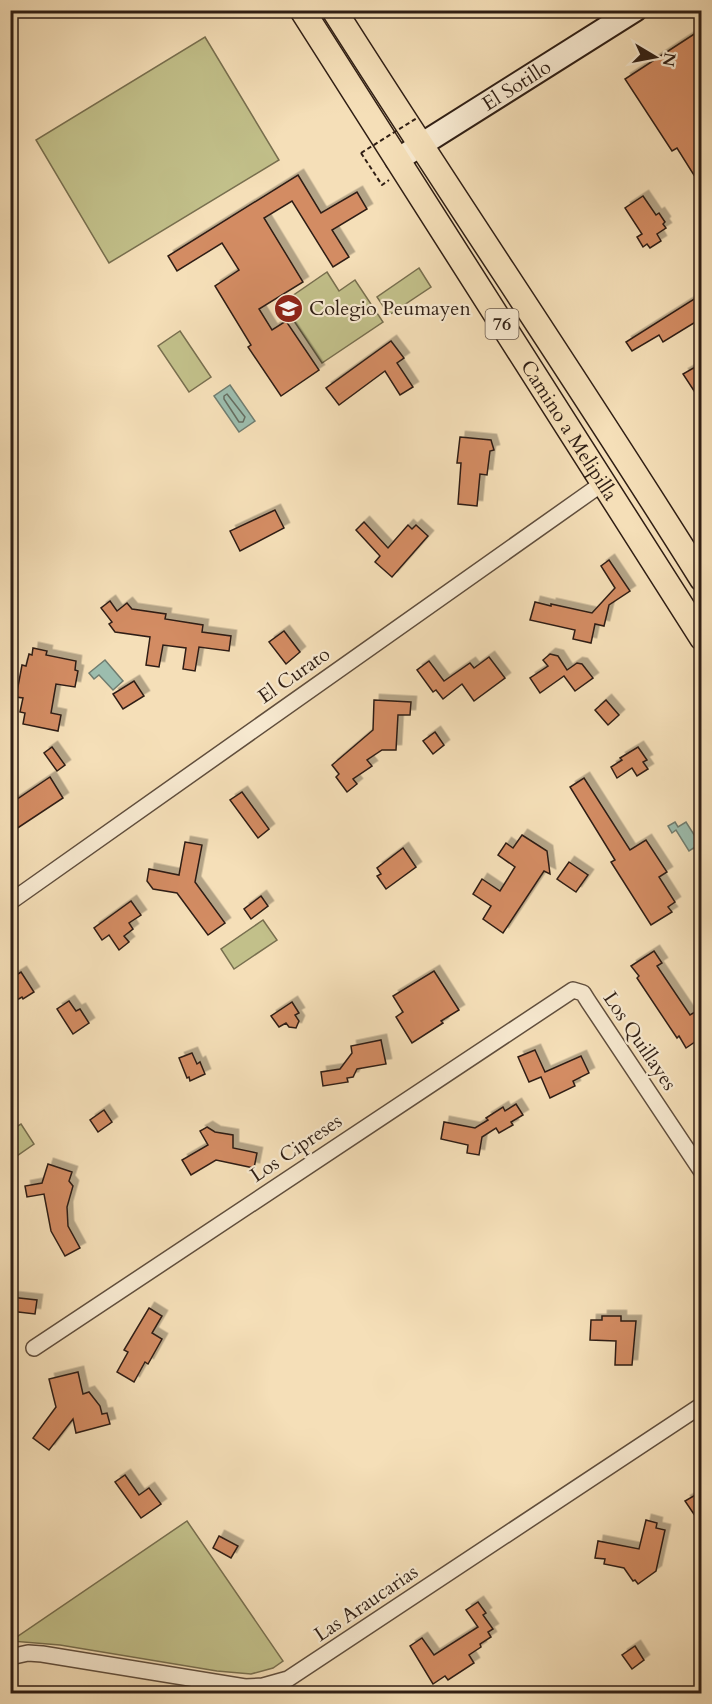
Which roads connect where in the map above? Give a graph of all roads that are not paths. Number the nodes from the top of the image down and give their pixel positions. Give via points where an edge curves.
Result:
1 (302, 10) edge
2 (334, 10) edge
3 (635, 10) edge
4 (420, 146) junction
5 (398, 160) junction
6 (603, 483) junction
7 (702, 579) edge
8 (702, 638) edge
9 (10, 902) edge
10 (583, 993) joint
11 (702, 1172) edge
12 (34, 1348) dead end
13 (702, 1405) edge
14 (10, 1657) edge

1 - 5 main road, Camino a Melipilla / 76
2 - 4 main road, Camino a Melipilla / 76
3 - 4 street, El Sotillo
4 - 5 street, El Sotillo
4 - 7 main road, Camino a Melipilla / 76
5 - 6 main road, Camino a Melipilla / 76
6 - 8 main road, Camino a Melipilla / 76
6 - 9 street, El Curato
10 - 11 street, Los Quillayes
10 - 12 street, Los Cipreses via 569,991
13 - 14 street, Las Araucarias via 288,1679 245,1687 42,1654

